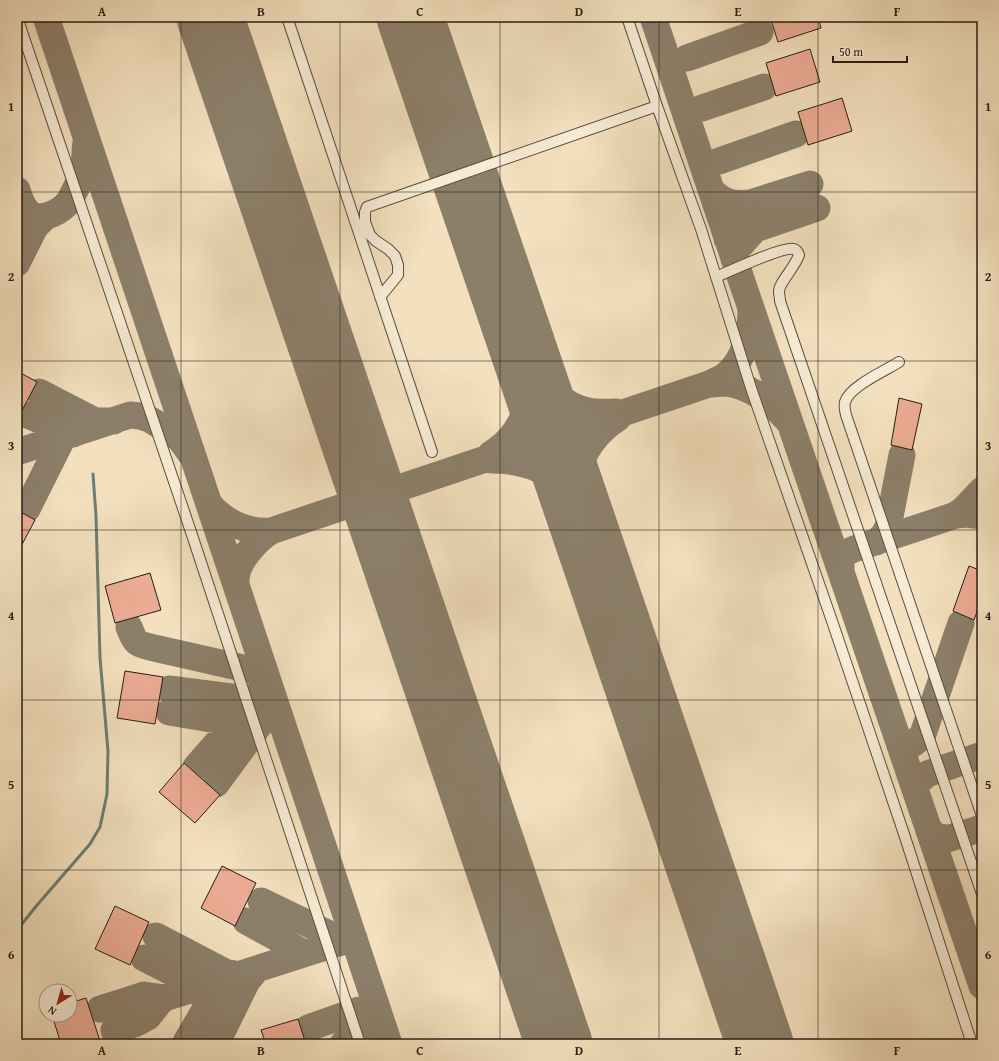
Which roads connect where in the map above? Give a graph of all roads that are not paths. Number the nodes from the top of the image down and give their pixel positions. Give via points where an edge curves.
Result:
1 (17, 17) edge
2 (287, 17) edge
3 (626, 17) edge
4 (657, 106) junction
5 (716, 277) junction
6 (380, 297) junction
7 (899, 362) dead end
8 (432, 452) dead end
9 (982, 816) edge
10 (982, 894) edge
11 (360, 1044) edge
12 (972, 1044) edge

1 - 11 lane
2 - 6 lane
3 - 4 lane
4 - 5 lane
4 - 6 lane via 367,207 365,222 370,235 395,256 398,265 398,275
5 - 10 lane via 782,250 790,248 798,251 797,262 780,284 780,301
5 - 12 lane via 740,357 904,834
6 - 8 lane
7 - 9 lane via 857,387 844,403 846,414

